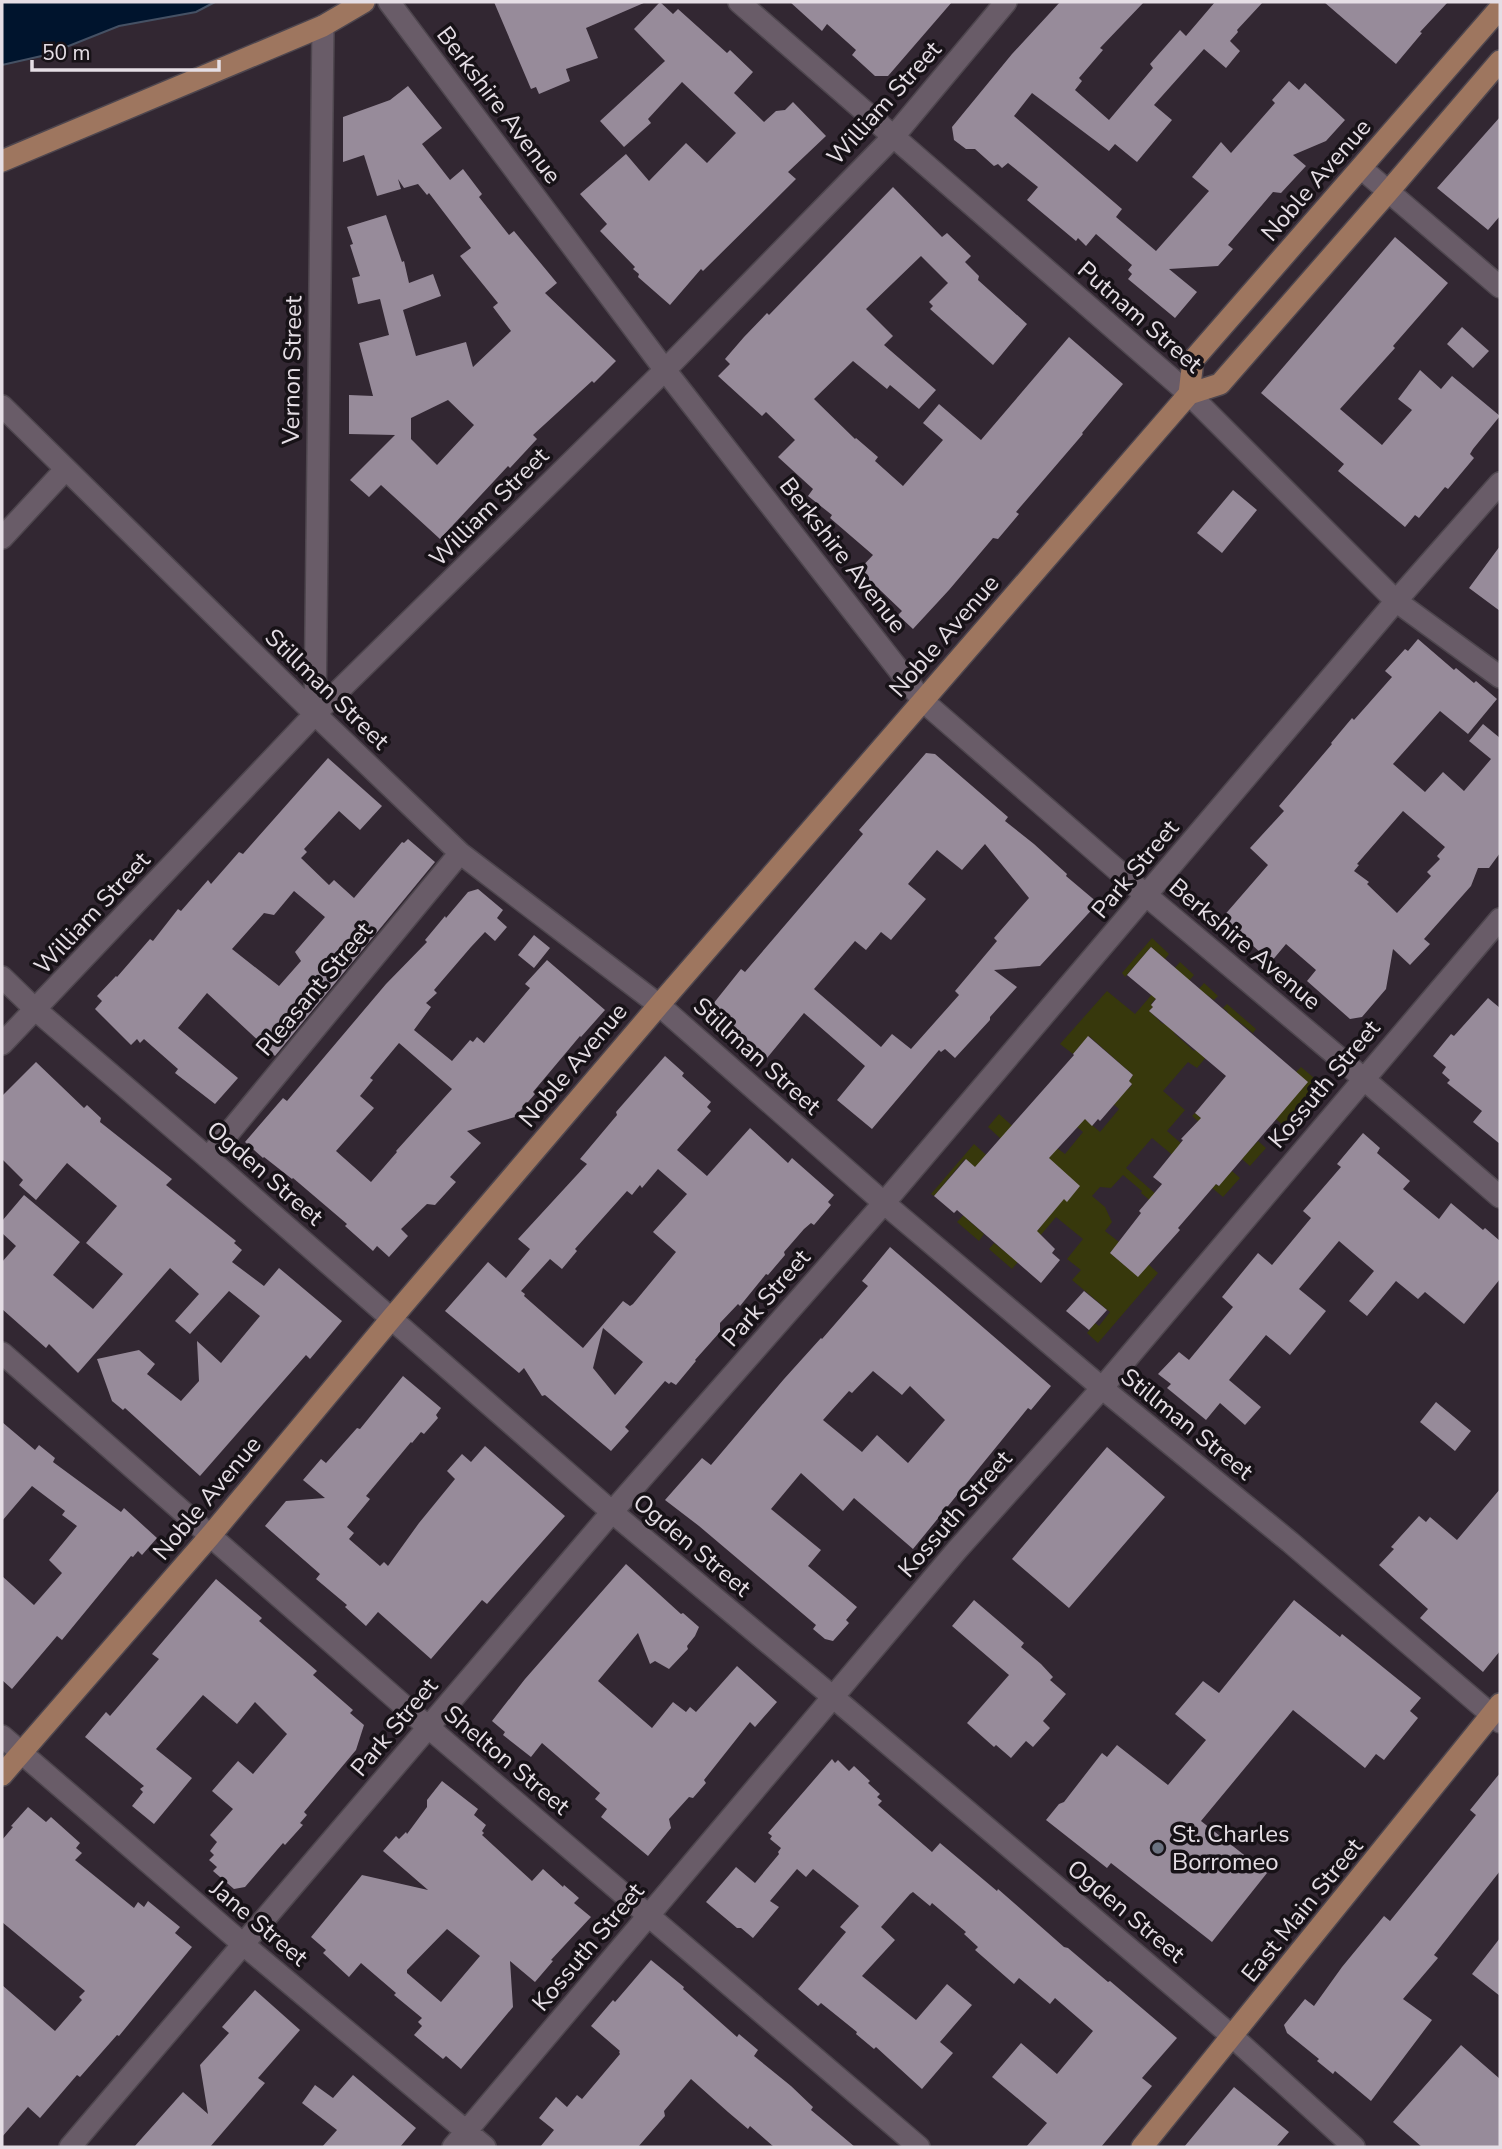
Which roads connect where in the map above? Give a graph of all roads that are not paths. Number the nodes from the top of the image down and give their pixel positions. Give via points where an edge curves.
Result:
1 (364, 2) edge
2 (389, 2) edge
3 (739, 2) edge
4 (1006, 2) edge
5 (1500, 8) edge
6 (323, 26) junction
7 (1500, 61) edge
8 (894, 136) junction
9 (2, 161) edge
10 (1361, 168) junction
11 (1388, 192) junction
12 (1500, 287) edge
13 (665, 370) junction
14 (1189, 394) junction
15 (2, 406) edge
16 (65, 470) junction
17 (1500, 483) edge
18 (2, 538) edge
19 (1396, 601) junction
20 (1500, 677) edge
21 (923, 701) junction
22 (315, 714) junction
23 (460, 853) junction
24 (1147, 896) junction
25 (1500, 919) edge
26 (2, 977) edge
27 (659, 1005) junction
28 (36, 1010) junction
29 (2, 1044) edge
30 (1363, 1078) junction
31 (208, 1158) junction
32 (1500, 1197) edge
33 (884, 1203) junction
34 (391, 1319) junction
35 (2, 1353) edge
36 (1102, 1388) junction
37 (612, 1512) junction
38 (210, 1536) junction
39 (833, 1696) junction
40 (1498, 1713) edge
41 (428, 1727) junction
42 (2, 1736) edge
43 (21, 1753) junction
44 (2, 1774) edge
45 (649, 1916) junction
46 (244, 1945) junction
47 (1234, 2037) junction
48 (460, 2140) edge
49 (70, 2147) edge
50 (485, 2147) edge
51 (919, 2147) edge
52 (1142, 2147) edge
53 (1354, 2147) edge

1 - 6 main road
2 - 13 street, Berkshire Avenue
3 - 8 street, Putnam Street
4 - 8 street, William Street
5 - 10 main road, Noble Avenue
6 - 9 main road
6 - 22 street, Vernon Street
7 - 11 main road, Noble Avenue
8 - 13 street, William Street
8 - 14 street, Putnam Street
10 - 11 street
10 - 14 main road, Noble Avenue via 1194,360
11 - 12 street
11 - 14 main road, Noble Avenue via 1220,384
13 - 21 street, Berkshire Avenue
13 - 22 street, William Street
14 - 19 street, Putnam Street
14 - 21 main road, Noble Avenue
15 - 16 street, Stillman Street
16 - 18 street
16 - 22 street, Stillman Street
17 - 19 street, Park Street
19 - 20 street, Putnam Street
19 - 24 street, Park Street
21 - 24 street, Berkshire Avenue
21 - 27 main road, Noble Avenue
22 - 23 street, Stillman Street
22 - 28 street, William Street
23 - 27 street, Stillman Street
23 - 31 street, Pleasant Street
24 - 30 street, Berkshire Avenue
24 - 33 street, Park Street
25 - 30 street, Kossuth Street
26 - 28 street, Ogden Street
27 - 33 street, Stillman Street
27 - 34 main road, Noble Avenue
28 - 29 street, William Street
28 - 31 street, Ogden Street
30 - 32 street, Berkshire Avenue
30 - 36 street, Kossuth Street
31 - 34 street, Ogden Street
33 - 36 street, Stillman Street
33 - 37 street, Park Street
34 - 37 street, Ogden Street
34 - 38 main road, Noble Avenue
35 - 38 street, Shelton Street
36 - 39 street, Kossuth Street
36 - 40 street, Stillman Street
37 - 39 street, Ogden Street
37 - 41 street, Park Street
38 - 41 street, Shelton Street
38 - 43 main road, Noble Avenue
39 - 45 street, Kossuth Street
39 - 47 street, Ogden Street
40 - 47 main road, East Main Street
41 - 45 street, Shelton Street
41 - 46 street, Park Street
42 - 43 street, Jane Street
43 - 44 main road, Noble Avenue
43 - 46 street, Jane Street
45 - 48 street, Kossuth Street
45 - 51 street, Shelton Street
46 - 48 street, Jane Street
46 - 49 street, Park Street
47 - 52 main road, East Main Street
47 - 53 street, Ogden Street
48 - 50 street, Jane Street

